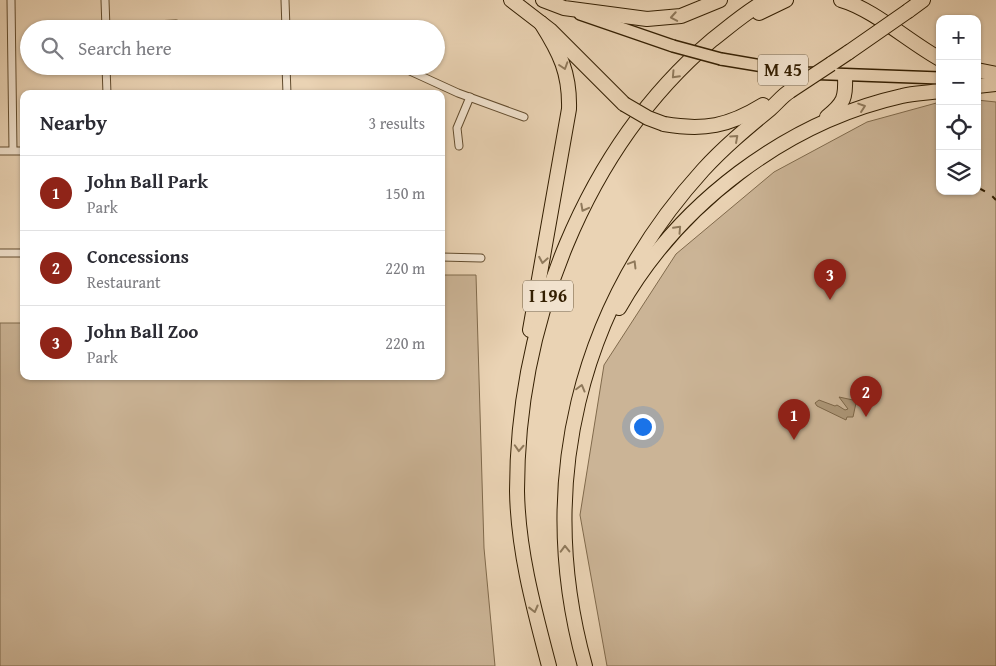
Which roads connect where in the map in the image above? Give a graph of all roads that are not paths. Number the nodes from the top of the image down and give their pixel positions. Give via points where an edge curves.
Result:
1 (11, 0) edge
2 (105, 0) edge
3 (286, 0) edge
4 (511, 0) edge
5 (543, 0) edge
6 (720, 0) edge
7 (767, 0) edge
8 (786, 0) edge
9 (841, 0) edge
10 (923, 0) edge
11 (564, 8) junction
12 (106, 20) edge
13 (286, 20) edge
14 (541, 23) junction
15 (714, 39) junction
16 (936, 57) edge
17 (981, 71) edge
18 (996, 74) edge
19 (106, 75) edge
20 (286, 75) edge
21 (420, 75) edge
22 (846, 76) junction
23 (936, 78) edge
24 (981, 79) edge
25 (996, 80) edge
26 (996, 84) edge
27 (981, 86) edge
28 (106, 90) edge
29 (287, 90) edge
30 (936, 91) edge
31 (788, 92) junction
32 (470, 97) junction
33 (524, 117) dead end
34 (816, 125) junction
35 (459, 146) dead end
36 (13, 150) junction
37 (0, 151) edge
38 (20, 151) edge
39 (0, 253) edge
40 (20, 253) edge
41 (445, 258) edge
42 (481, 258) dead end
43 (592, 356) junction
44 (521, 420) junction
45 (549, 666) edge
46 (585, 666) edge

1 - 36 street
2 - 12 street
3 - 13 street
4 - 14 highway
5 - 11 highway, M 45
6 -> 11 highway via 681,16 664,19 630,18
7 - 15 highway, I 196
8 - 15 highway
9 - 16 highway via 866,10
10 - 31 highway, bridge
11 - 22 main road, M 45, bridge via 673,46 722,59 804,73
14 - 31 highway, bridge via 624,104 664,124 696,128 716,126 734,121
14 -> 44 highway via 566,71 569,109 519,393
15 -> 44 highway, I 196 via 688,60 645,110 608,164 577,220 542,317
17 - 18 highway
19 - 28 street
20 - 29 street
21 - 32 street
22 - 23 main road
22 - 34 highway via 842,104
24 - 25 main road
26 - 27 highway
34 -> 30 highway via 880,101
43 -> 31 highway via 611,305 629,271 680,195 712,160
32 - 33 street
32 - 35 street via 457,128
43 -> 34 highway via 625,298 662,246 728,182 772,150
36 - 37 street
36 - 38 street
39 - 40 street
41 - 42 street
46 -> 43 highway via 565,562 564,518 571,438
44 -> 45 highway, I 196 via 517,493 522,546 530,594

